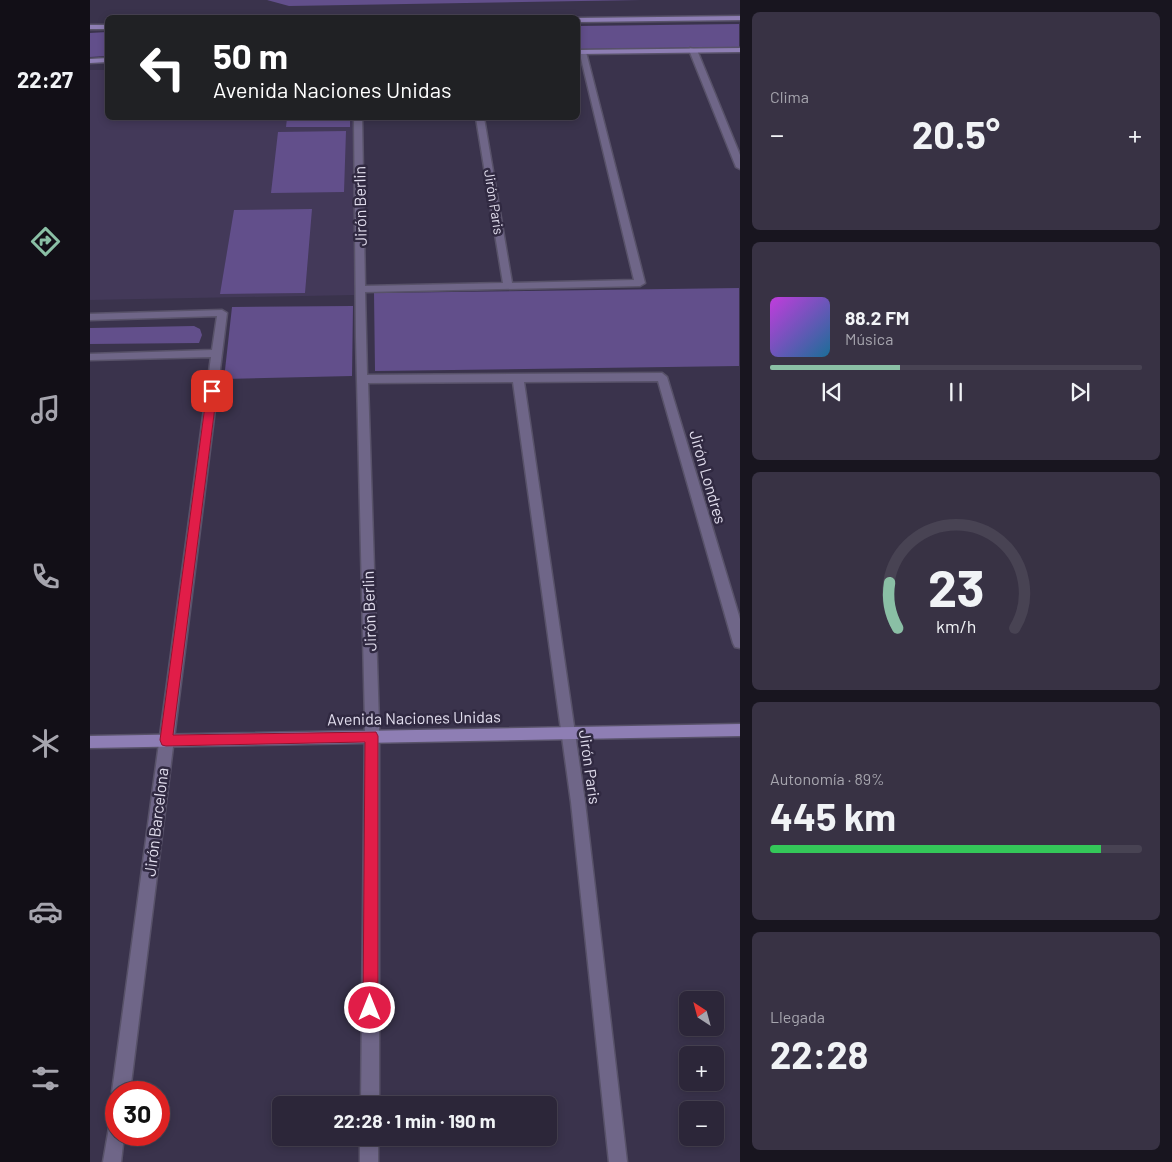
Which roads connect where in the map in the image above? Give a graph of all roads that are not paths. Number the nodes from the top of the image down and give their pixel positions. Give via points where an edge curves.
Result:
1 (740, 18) edge
2 (580, 20) edge
3 (90, 27) edge
4 (105, 27) edge
5 (692, 50) junction
6 (740, 50) edge
7 (580, 52) edge
8 (105, 60) edge
9 (90, 61) edge
10 (358, 120) edge
11 (480, 120) edge
12 (740, 167) edge
13 (508, 286) junction
14 (361, 289) junction
15 (90, 316) edge
16 (217, 353) junction
17 (90, 357) edge
18 (518, 378) junction
19 (362, 379) junction
20 (740, 643) edge
21 (740, 730) edge
22 (567, 733) junction
23 (372, 736) junction
24 (166, 740) junction
25 (90, 742) edge
26 (122, 1081) edge
27 (370, 1096) edge
28 (114, 1146) edge
29 (369, 1146) edge
30 (112, 1162) edge
31 (369, 1162) edge
32 (618, 1162) edge

1 - 2 main road
3 - 4 main road
5 - 6 main road
5 - 7 main road
5 - 12 street
7 - 13 street via 640,283
8 - 9 main road
10 - 14 street, Jirón Berlin
11 - 13 street, Jirón Paris
13 - 14 street
14 - 19 street, Jirón Berlin
15 - 16 street, Jirón Barcelona via 222,313
16 - 17 street
16 - 24 street, Jirón Barcelona
18 - 19 street
18 - 20 street, Jirón Londres via 662,377
18 - 22 street, Jirón Paris
19 - 23 street, Jirón Berlin
21 - 22 main road, Avenida Naciones Unidas
22 - 23 main road, Avenida Naciones Unidas
22 - 32 street, Jirón Paris via 578,802
23 - 24 main road, Avenida Naciones Unidas
23 - 27 street, Jirón Berlin
24 - 25 main road, Avenida Naciones Unidas
24 - 26 street, Jirón Barcelona
28 - 30 street
29 - 31 street

